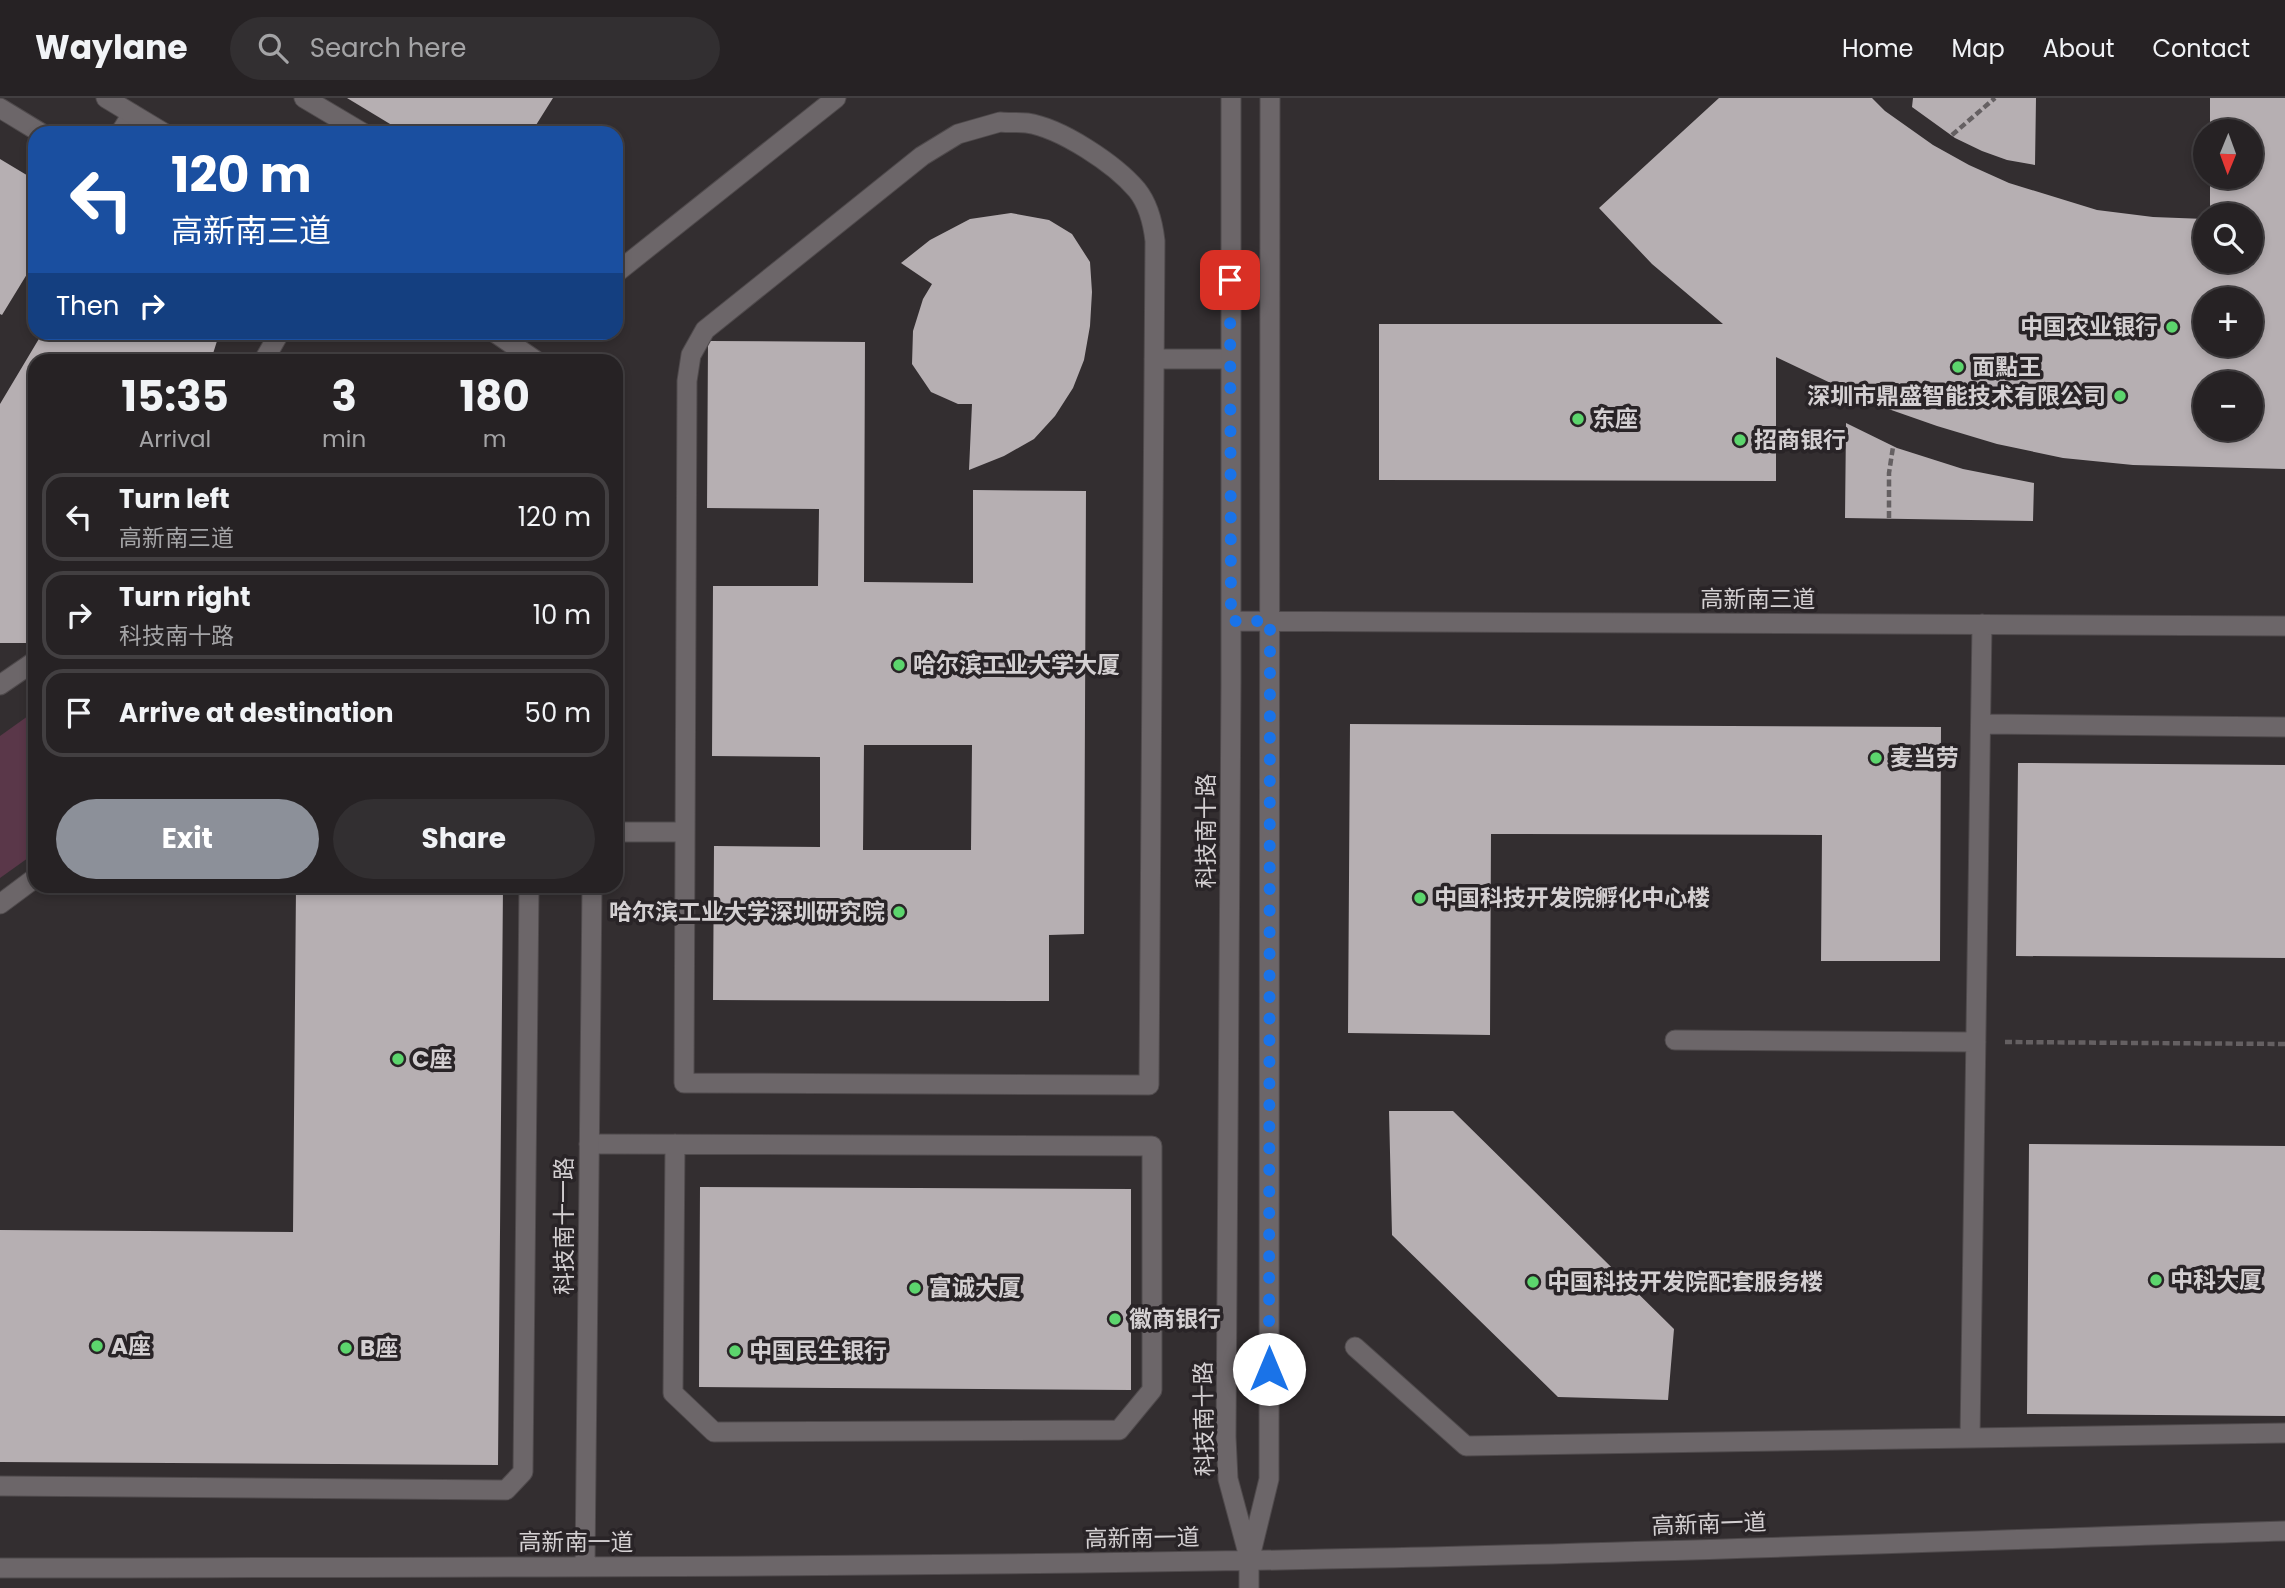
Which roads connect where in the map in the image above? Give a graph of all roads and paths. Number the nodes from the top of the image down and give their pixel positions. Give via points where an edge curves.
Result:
1 (106, 98) edge
2 (304, 98) edge
3 (836, 98) edge
4 (1231, 98) edge
5 (1270, 98) edge
6 (1995, 98) edge
7 (0, 108) edge
8 (132, 114) junction
9 (30, 126) edge
10 (124, 126) edge
11 (152, 126) edge
12 (351, 126) edge
13 (1951, 135) dead end
14 (623, 268) edge
15 (506, 340) edge
16 (526, 354) edge
17 (1154, 359) junction
18 (1230, 359) junction
19 (1893, 447) dead end
20 (1889, 518) dead end
21 (1231, 621) junction
22 (1270, 621) junction
23 (1982, 624) junction
24 (2285, 626) edge
25 (28, 666) edge
26 (0, 685) edge
27 (1981, 724) junction
28 (2285, 727) edge
29 (623, 832) edge
30 (685, 832) junction
31 (28, 883) edge
32 (529, 893) edge
33 (592, 893) edge
34 (0, 904) edge
35 (1675, 1040) dead end
36 (1976, 1042) junction
37 (2285, 1044) edge
38 (589, 1144) junction
39 (675, 1144) junction
40 (1355, 1347) dead end
41 (2285, 1433) edge
42 (1970, 1438) junction
43 (0, 1486) edge
44 (2285, 1531) edge
45 (1250, 1560) junction
46 (585, 1567) junction
47 (0, 1568) edge
48 (1249, 1588) edge

1 - 8 street
2 - 12 street
3 - 14 street
4 - 18 street, 科技南十路
5 - 22 street, 科技南十路
6 - 13 path
7 - 9 street
8 - 10 street
8 - 11 street
15 - 16 street
17 - 18 street
17 - 30 street via 1155,241 1152,217 1143,200 1113,168 1061,134 1028,123 1000,122 958,134 922,156 705,330 691,355 687,381
17 - 30 street via 1149,1085 684,1083
18 - 21 street, 科技南十路
19 - 20 path
21 - 22 street, 高新南三道
21 - 45 street, 科技南十路 via 1226,1437 1228,1479
22 - 23 street, 高新南三道
22 - 45 street, 科技南十路 via 1269,1479
23 - 24 street, 高新南三道
23 - 27 street
25 - 26 street
27 - 28 street
27 - 36 street
29 - 30 street
31 - 34 street
32 - 43 street via 523,1472 506,1490
33 - 38 street, 科技南十一路
35 - 36 street
36 - 37 path
36 - 42 street
38 - 39 street
38 - 46 street, 科技南十一路
39 - 39 street via 1152,1146 1152,1390 1119,1430 714,1432 673,1393
40 - 42 street via 1466,1446
41 - 42 street
44 - 45 street, 高新南一道
45 - 46 street, 高新南一道
45 - 48 street, 科技南十路
46 - 47 street, 高新南一道

